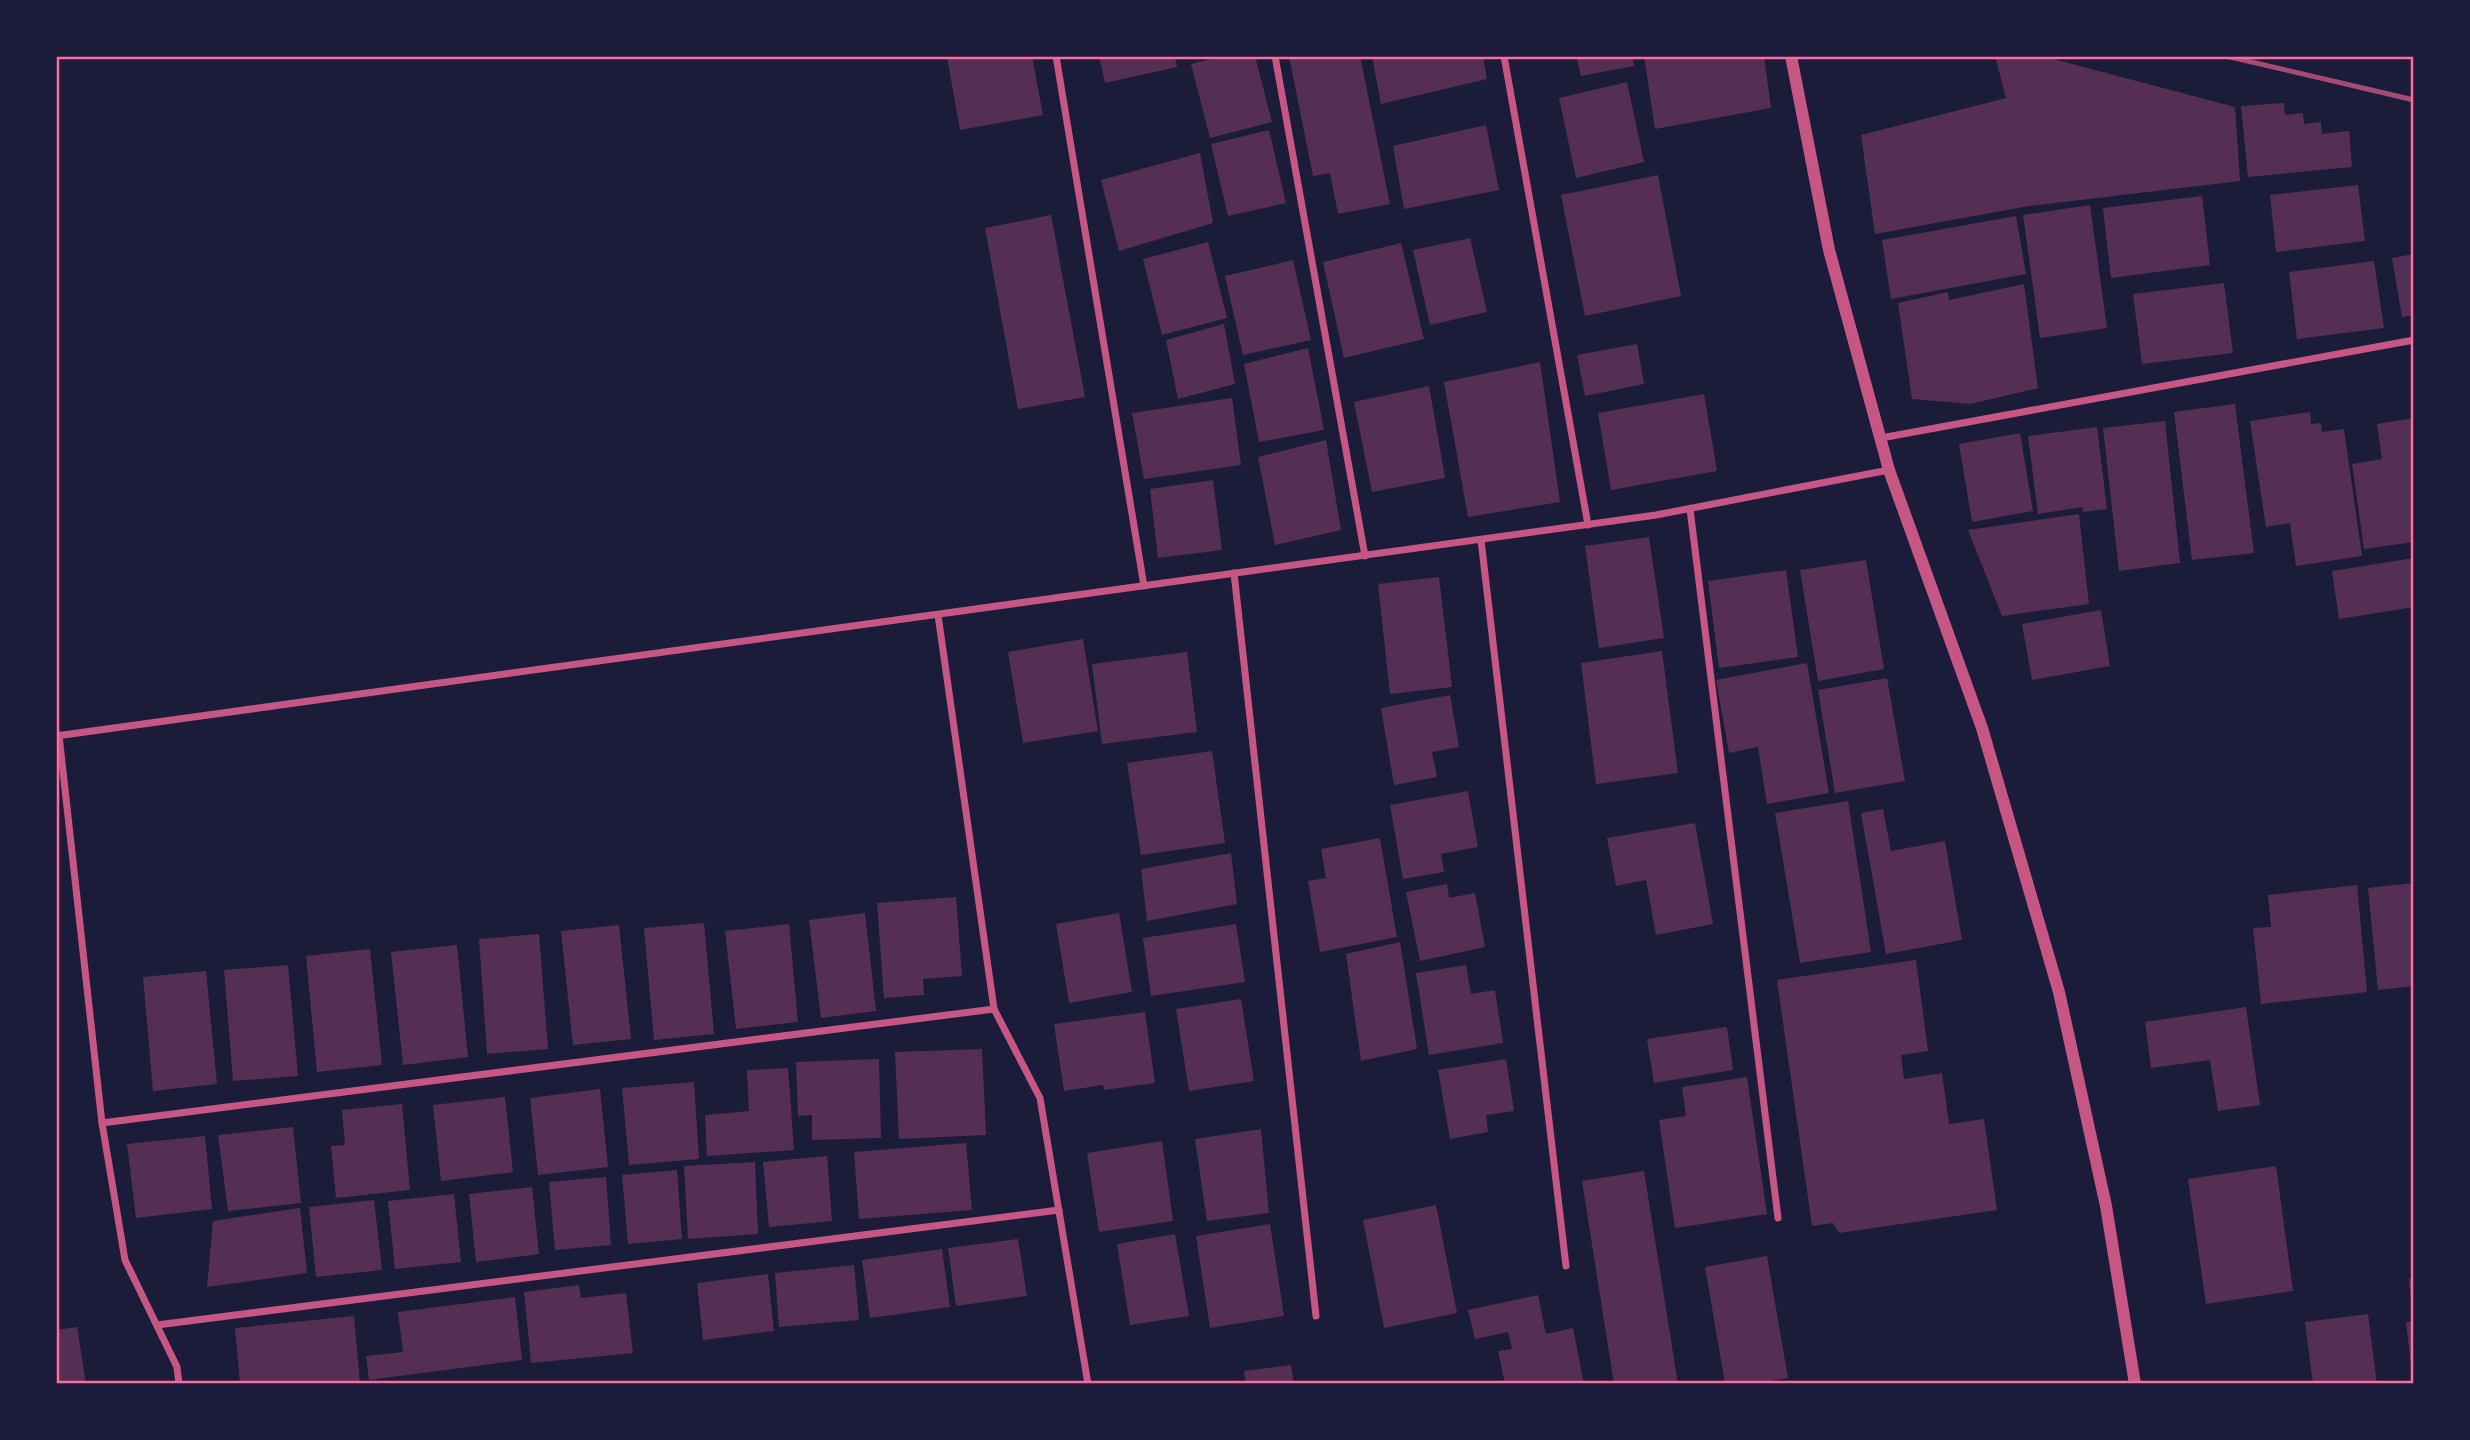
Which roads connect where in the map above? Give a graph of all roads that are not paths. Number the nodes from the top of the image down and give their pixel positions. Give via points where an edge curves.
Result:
1 (1056, 56) edge
2 (1275, 56) edge
3 (1504, 56) edge
4 (1791, 56) edge
5 (2414, 340) edge
6 (1881, 438) junction
7 (1889, 470) junction
8 (1690, 509) junction
9 (1588, 525) junction
10 (1481, 540) junction
11 (1365, 556) junction
12 (1234, 573) junction
13 (1144, 586) junction
14 (938, 615) junction
15 (57, 736) edge
16 (994, 1009) junction
17 (102, 1123) junction
18 (1059, 1210) junction
19 (1778, 1218) dead end
20 (1566, 1266) dead end
21 (1316, 1316) dead end
22 (157, 1325) junction
23 (179, 1384) edge
24 (1088, 1384) edge
25 (2135, 1384) edge

1 - 13 street
2 - 11 street
3 - 9 street
4 - 6 street via 1829,250
5 - 6 street
6 - 7 street
7 - 8 street
7 - 25 street via 1982,728 2059,992 2106,1206
8 - 9 street
8 - 19 street
9 - 10 street
10 - 11 street
10 - 20 street
11 - 12 street
12 - 13 street
12 - 21 street
13 - 14 street
14 - 15 street
14 - 16 street
15 - 17 street
16 - 17 street
16 - 18 street via 1040,1098
17 - 22 street via 125,1260
18 - 22 street
18 - 24 street
22 - 23 street via 177,1367

